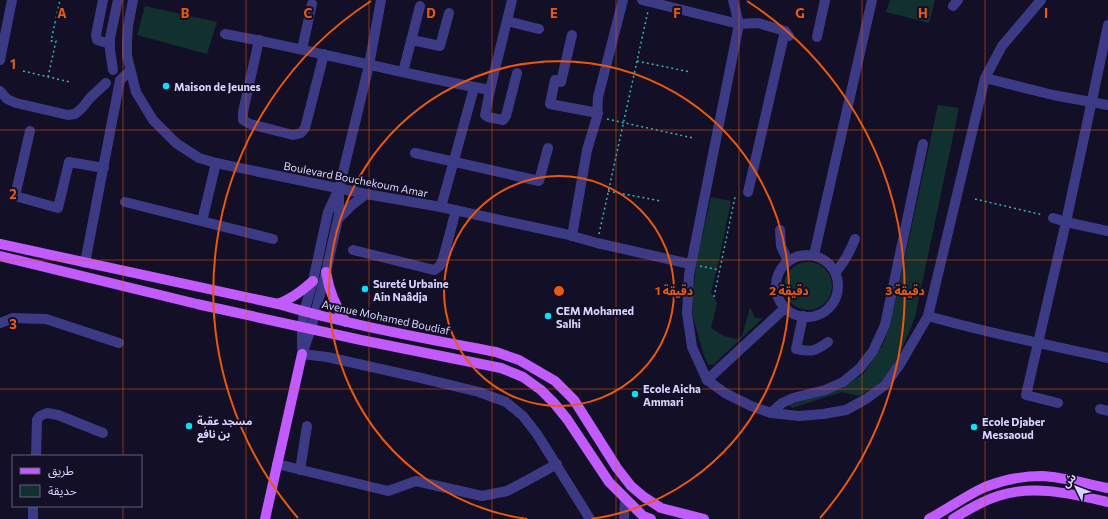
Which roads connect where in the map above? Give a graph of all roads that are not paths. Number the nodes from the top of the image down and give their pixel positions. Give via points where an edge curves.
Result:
1 (12, 0) edge
2 (103, 0) edge
3 (118, 0) edge
4 (134, 0) edge
5 (381, 0) edge
6 (512, 0) edge
7 (623, 0) edge
8 (733, 0) edge
9 (826, 0) edge
10 (872, 0) edge
11 (1041, 0) edge
12 (646, 1) edge
13 (312, 4) dead end
14 (420, 6) dead end
15 (449, 13) dead end
16 (507, 21) junction
17 (739, 24) junction
18 (1108, 25) edge
19 (539, 29) dead end
20 (225, 34) dead end
21 (572, 35) dead end
22 (817, 37) dead end
23 (259, 40) junction
24 (412, 40) junction
25 (110, 44) junction
26 (302, 49) junction
27 (324, 54) junction
28 (0, 60) edge
29 (369, 65) junction
30 (113, 70) junction
31 (130, 71) junction
32 (404, 72) junction
33 (517, 73) dead end
34 (985, 78) junction
35 (120, 80) junction
36 (106, 83) junction
37 (474, 88) junction
38 (490, 90) junction
39 (0, 91) edge
40 (1091, 101) junction
41 (1108, 105) edge
42 (598, 115) junction
43 (30, 131) dead end
44 (924, 144) dead end
45 (548, 148) dead end
46 (415, 153) dead end
47 (454, 162) junction
48 (216, 163) junction
49 (104, 168) junction
50 (339, 189) junction
51 (748, 192) dead end
52 (366, 194) junction
53 (124, 202) dead end
54 (441, 207) junction
55 (456, 210) junction
56 (1053, 218) road end
57 (338, 219) junction
58 (202, 221) junction
59 (1066, 222) junction
60 (780, 230) dead end
61 (1108, 231) edge
62 (572, 236) junction
63 (273, 239) dead end
64 (855, 239) dead end
65 (0, 244) edge
66 (353, 250) dead end
67 (814, 255) junction
68 (0, 256) edge
69 (788, 261) junction
70 (85, 263) junction
71 (690, 264) junction
72 (326, 272) junction
73 (836, 272) junction
74 (313, 281) junction
75 (278, 304) junction
76 (785, 308) junction
77 (304, 312) junction
78 (315, 314) junction
79 (803, 316) junction
80 (928, 316) junction
81 (346, 322) junction
82 (0, 324) edge
83 (306, 328) junction
84 (828, 342) dead end
85 (119, 343) dead end
86 (1039, 344) junction
87 (302, 354) junction
88 (1108, 358) edge
89 (707, 380) junction
90 (1058, 403) dead end
91 (771, 413) junction
92 (307, 426) dead end
93 (102, 433) dead end
94 (36, 455) edge
95 (277, 464) junction
96 (557, 464) junction
97 (300, 470) junction
98 (1108, 488) edge
99 (625, 498) junction
100 (1108, 502) edge
101 (33, 507) edge
102 (33, 519) edge
103 (265, 519) edge
104 (590, 519) edge
105 (624, 519) edge
106 (651, 519) edge
107 (704, 519) edge
108 (929, 519) edge
109 (954, 519) edge

1 - 28 street
2 - 25 street via 96,35 97,40
3 - 25 street
4 - 31 street, Boulevard Bouchekoum Amar via 126,41
5 - 29 street
6 - 16 street
7 - 42 street via 598,97
8 - 17 street
9 - 22 street
10 - 67 street
11 - 34 street via 1002,46
12 - 17 street
13 - 26 street
14 - 24 street
15 - 24 street via 440,46
16 - 19 street
16 - 38 street
17 - 51 street via 758,23 788,34
17 - 71 street
18 - 40 street
20 - 23 street
21 - 42 street via 561,82 555,80 550,104
23 - 26 street
23 - 27 street via 243,120 293,135 301,133 305,128
24 - 32 street
25 - 30 street
26 - 27 street
27 - 29 street
29 - 32 street
29 - 50 street
30 - 35 street via 119,75
30 - 36 street via 105,76
31 - 35 street
31 - 48 street, Boulevard Bouchekoum Amar via 136,92 153,120 176,143 199,158
32 - 37 street
33 - 38 street via 503,120 485,115
34 - 40 street
34 - 80 street
35 - 36 street via 114,85
35 - 49 street
36 - 39 street via 75,114 68,115 7,100
37 - 38 street
37 - 47 street
40 - 41 street
40 - 59 street
42 - 62 street via 587,150
43 - 49 street via 15,196 58,208 69,162
44 - 91 street via 885,325 873,351 860,368 843,382 825,390 793,398 782,403
45 - 47 street via 539,181
46 - 47 street
47 - 54 street
48 - 50 street, Boulevard Bouchekoum Amar
48 - 58 street
49 - 70 street
50 - 52 street, Boulevard Bouchekoum Amar
50 - 57 street
50 - 74 street via 328,212
52 - 54 street, Boulevard Bouchekoum Amar
52 - 57 street
53 - 58 street
54 - 55 street, Boulevard Bouchekoum Amar
55 - 62 street, Boulevard Bouchekoum Amar
55 - 66 street via 443,259 440,266 434,270
56 - 59 street
57 - 72 street
58 - 63 street
59 - 61 street
59 - 86 street
60 - 69 street via 780,246
62 - 71 street, Boulevard Bouchekoum Amar
64 - 73 street via 851,250
65 - 70 main road, Avenue Mohamed Boudiaf
67 - 69 street via 805,254
67 - 73 street via 828,262
68 - 83 main road
69 - 76 street via 777,278 777,291
70 - 75 main road, Avenue Mohamed Boudiaf
71 - 89 street via 687,313 692,347
72 - 78 street
72 - 81 main road via 331,293
73 - 79 street via 839,286 832,305 815,316
74 - 75 main road via 297,295
74 - 77 street
75 - 77 main road, Avenue Mohamed Boudiaf
76 - 79 street
76 - 89 street
77 - 78 main road, Avenue Mohamed Boudiaf
77 - 83 street
78 - 81 main road, Avenue Mohamed Boudiaf
78 - 83 street
79 - 84 street via 796,350 811,351
80 - 86 street
80 - 91 street via 885,385 866,399 846,410 823,414 799,416
81 - 107 main road, Avenue Mohamed Boudiaf via 496,352 519,360 555,381 574,400 631,486 661,508
82 - 85 street via 13,318 46,319
83 - 87 street
83 - 99 main road via 501,368 522,377 554,403 609,482
86 - 88 street
86 - 90 street via 1026,395
87 - 95 main road
87 - 96 street via 327,357 479,392 506,402 523,416
89 - 91 street via 725,394
92 - 97 street
93 - 94 street via 47,413 37,420
95 - 97 street
95 - 103 main road
96 - 97 street via 526,482 482,496 416,481 388,491
96 - 104 street
98 - 108 main road via 1042,476 1022,477 985,488
99 - 105 street
99 - 106 main road via 643,516
100 - 109 main road via 1057,491 1013,492 997,496
101 - 102 street

